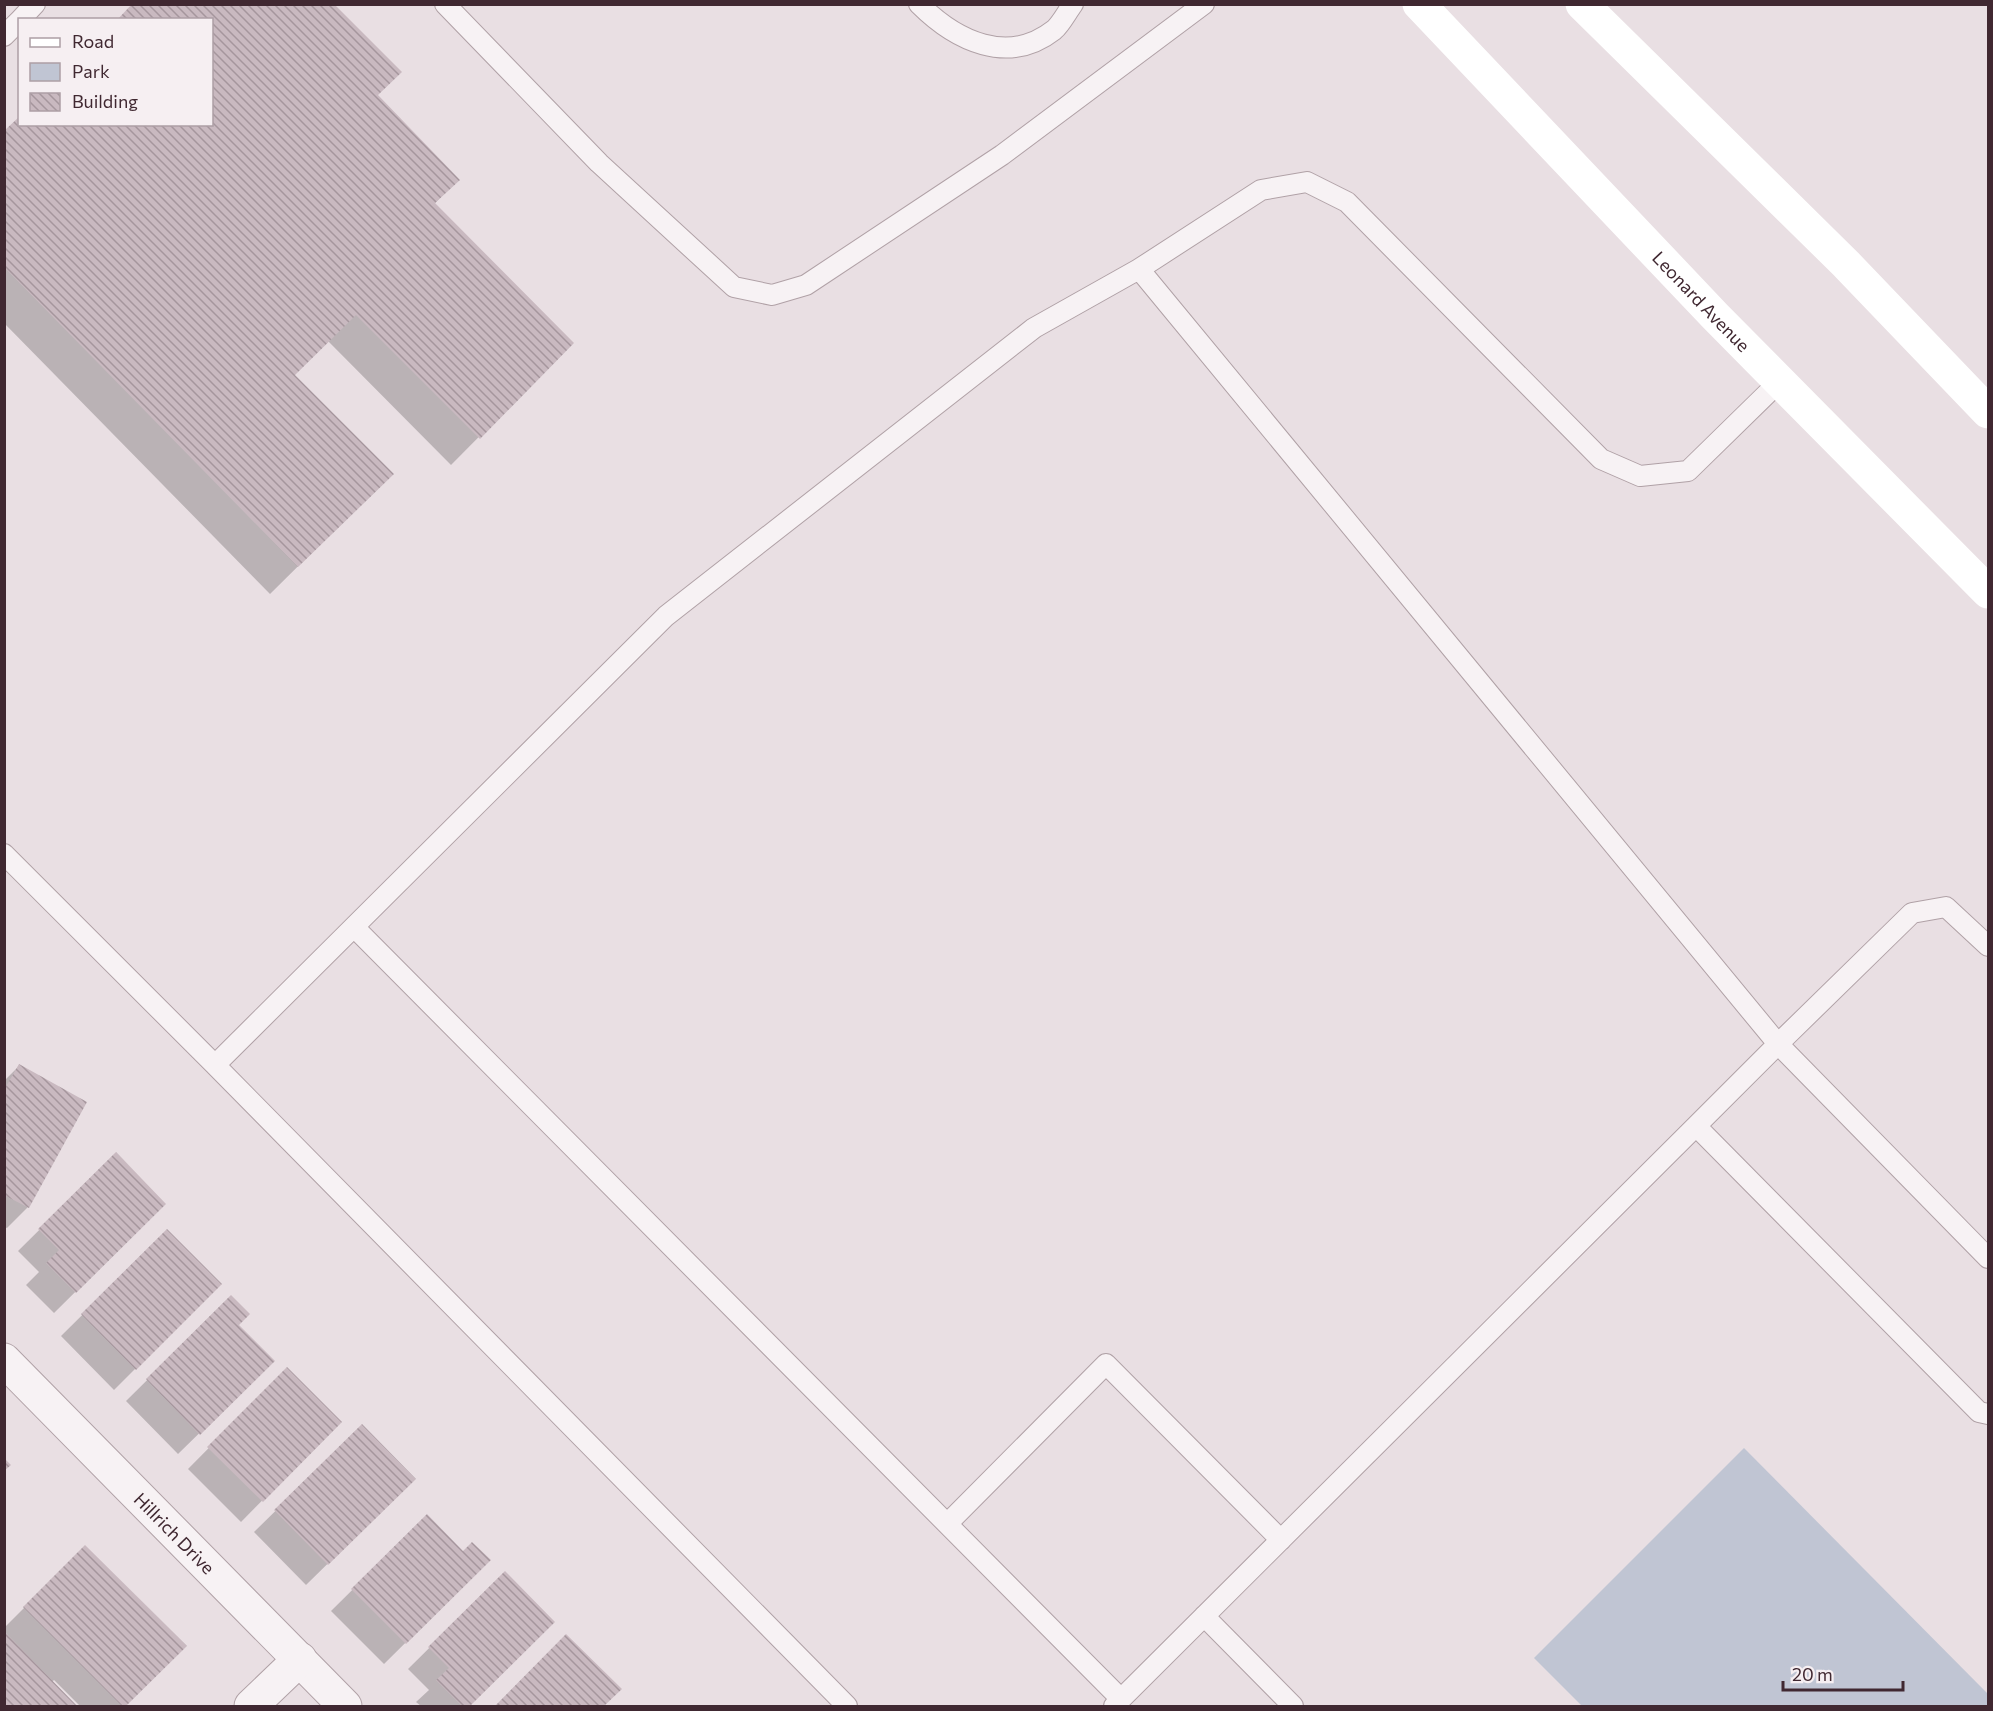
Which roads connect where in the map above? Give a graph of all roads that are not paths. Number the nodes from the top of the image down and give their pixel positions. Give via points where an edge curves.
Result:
1 (35, 4) edge
2 (445, 4) edge
3 (920, 4) edge
4 (1073, 4) edge
5 (1204, 4) edge
6 (1419, 4) edge
7 (1582, 4) edge
8 (22, 18) edge
9 (18, 22) edge
10 (4, 36) edge
11 (1139, 269) junction
12 (1780, 381) junction
13 (1989, 412) edge
14 (1989, 592) edge
15 (4, 854) edge
16 (354, 927) junction
17 (1989, 946) edge
18 (1778, 1044) junction
19 (215, 1065) junction
20 (1696, 1125) junction
21 (1989, 1258) edge
22 (4, 1360) edge
23 (1989, 1414) edge
24 (947, 1524) junction
25 (1281, 1540) junction
26 (1204, 1616) junction
27 (300, 1659) junction
28 (1117, 1703) edge
29 (250, 1707) edge
30 (345, 1707) edge
31 (847, 1707) edge
32 (1293, 1707) edge

1 - 8 lane
2 - 5 lane via 599,163 690,249 734,287 772,295 806,285 1002,155
3 - 4 lane via 939,23 981,45 1020,49 1055,30
6 - 12 street, Leonard Avenue
7 - 13 street via 1846,264
9 - 10 lane
11 - 12 lane via 1261,190 1307,182 1347,202 1600,459 1640,476 1688,471
11 - 16 lane via 1034,328 666,616
11 - 18 lane
12 - 14 street, Leonard Avenue
15 - 19 lane
16 - 19 lane
16 - 24 lane
17 - 18 lane via 1946,906 1912,913
18 - 20 lane
18 - 21 lane
19 - 31 lane
20 - 23 lane via 1979,1412
20 - 25 lane
22 - 27 street, Hillrich Drive
24 - 25 lane via 1106,1364
24 - 28 lane
25 - 26 lane
26 - 28 lane
26 - 32 lane
27 - 29 street
27 - 30 street, Hillrich Drive

